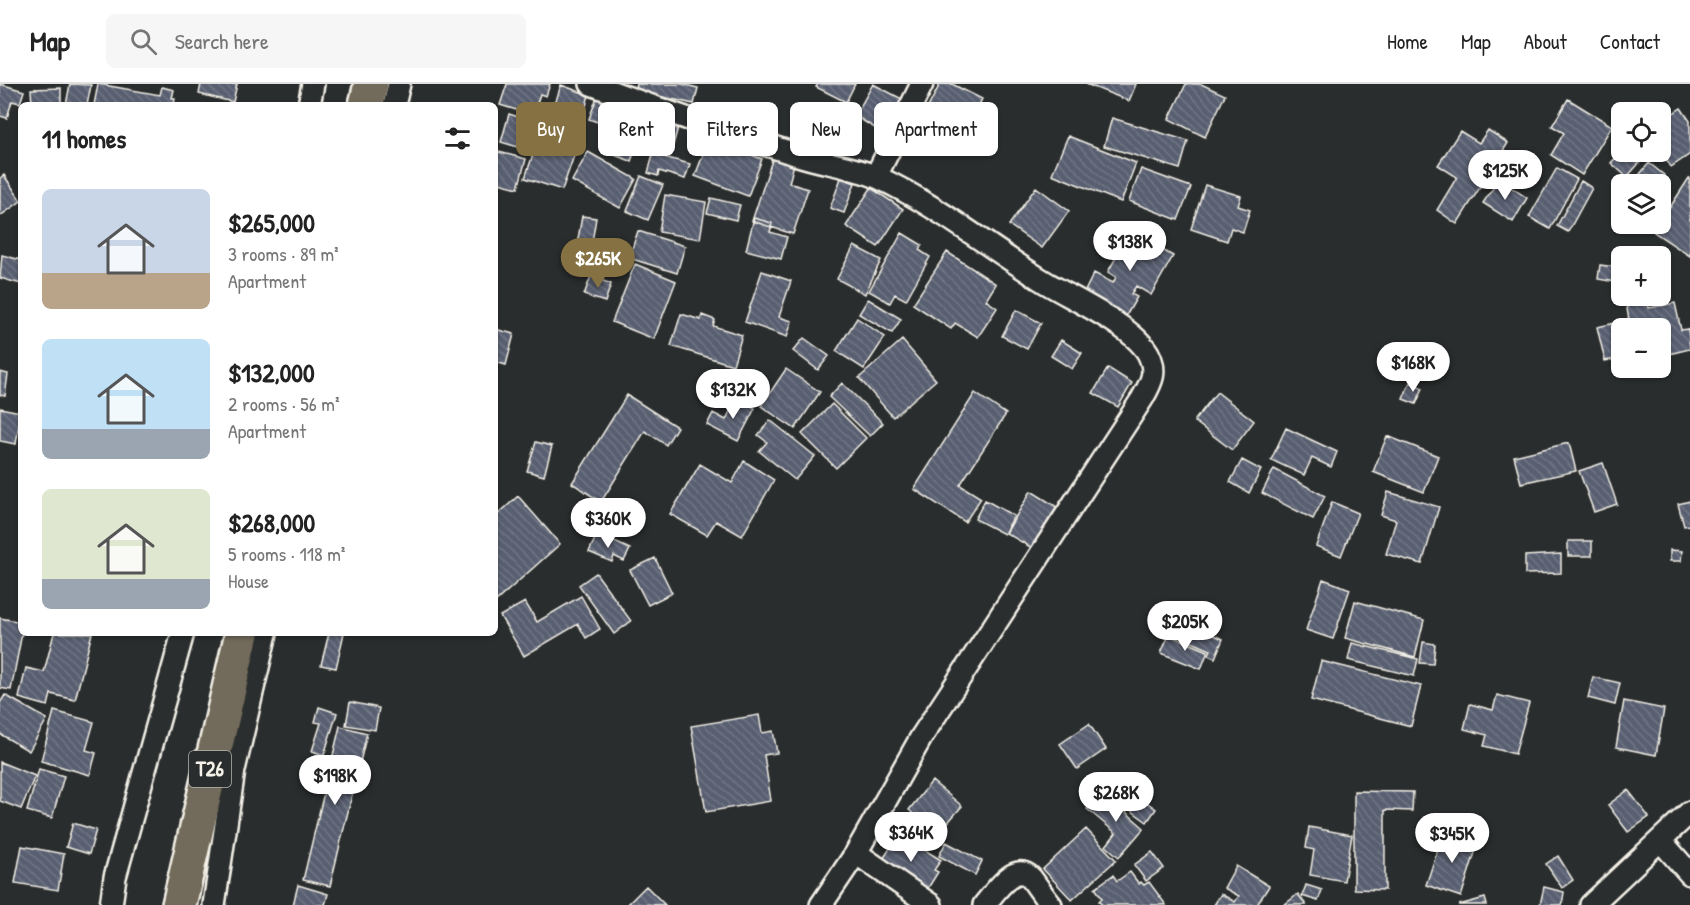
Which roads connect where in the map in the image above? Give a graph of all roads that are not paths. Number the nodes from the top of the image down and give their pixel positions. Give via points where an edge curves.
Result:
1 (313, 84) edge
2 (371, 84) edge
3 (399, 84) edge
4 (591, 84) edge
5 (922, 84) edge
6 (310, 102) edge
7 (367, 102) edge
8 (395, 102) edge
9 (876, 177) junction
10 (182, 636) edge
11 (241, 636) edge
12 (265, 636) edge
13 (1690, 812) edge
14 (1661, 841) junction
15 (856, 853) junction
16 (1690, 874) edge
17 (111, 905) edge
18 (179, 905) edge
19 (214, 905) edge
20 (821, 905) edge
21 (931, 905) edge
22 (984, 905) edge
23 (1051, 905) edge
24 (1591, 905) edge

1 - 6 street
2 - 7 highway
3 - 8 street
4 - 9 street via 672,114
5 - 9 street
9 - 15 street via 929,206 1128,332 1148,352 1153,380 922,736
10 - 17 street via 115,877
11 - 18 highway, T26
12 - 19 street via 234,770
13 - 14 street
14 - 16 street
14 - 24 street
15 - 20 street
15 - 21 street
22 - 23 street via 1017,872 1030,877

